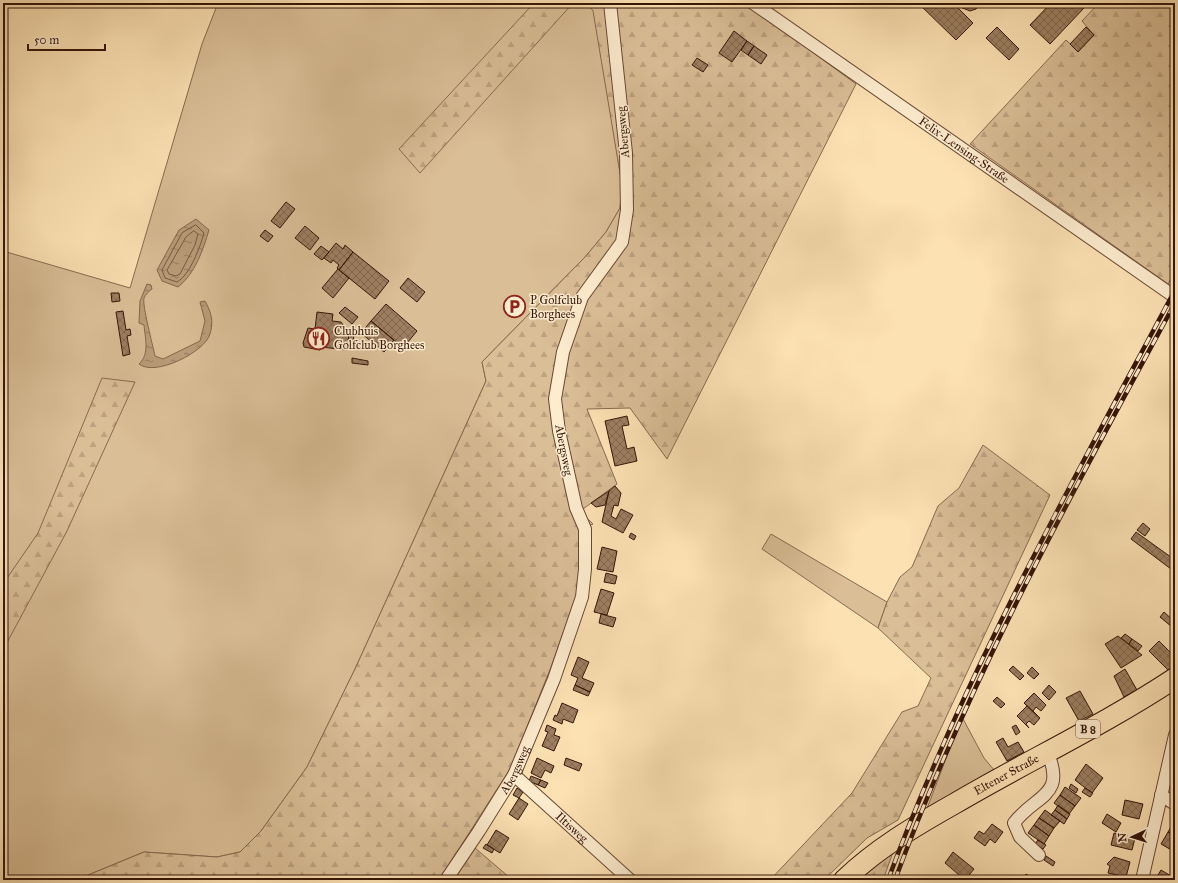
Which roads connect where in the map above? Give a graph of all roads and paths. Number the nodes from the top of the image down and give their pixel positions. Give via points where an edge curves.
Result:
1 (610, 3) edge
2 (753, 3) edge
3 (1175, 297) edge
4 (1175, 678) edge
5 (1175, 735) edge
6 (1047, 751) junction
7 (514, 775) junction
8 (1161, 795) junction
9 (1175, 804) edge
10 (1039, 855) dead end
11 (446, 880) edge
12 (630, 880) edge
13 (844, 880) edge
14 (1142, 880) edge

1 - 7 street, Abergsweg via 626,153 627,210 622,242 582,297 563,352 555,399 559,431 576,508 585,529 586,569 582,597 554,679
2 - 3 street, Felix-Lensing-Straße
4 - 6 main road, Eltener Straße / B 8 via 1134,704
5 - 8 street
6 - 10 street via 1054,774 1053,785 1048,793 1014,823 1020,837
6 - 13 main road, Eltener Straße / B 8 via 915,827 862,863
7 - 11 street, Abergsweg
7 - 12 street, Iltisweg
8 - 9 street
8 - 14 street

